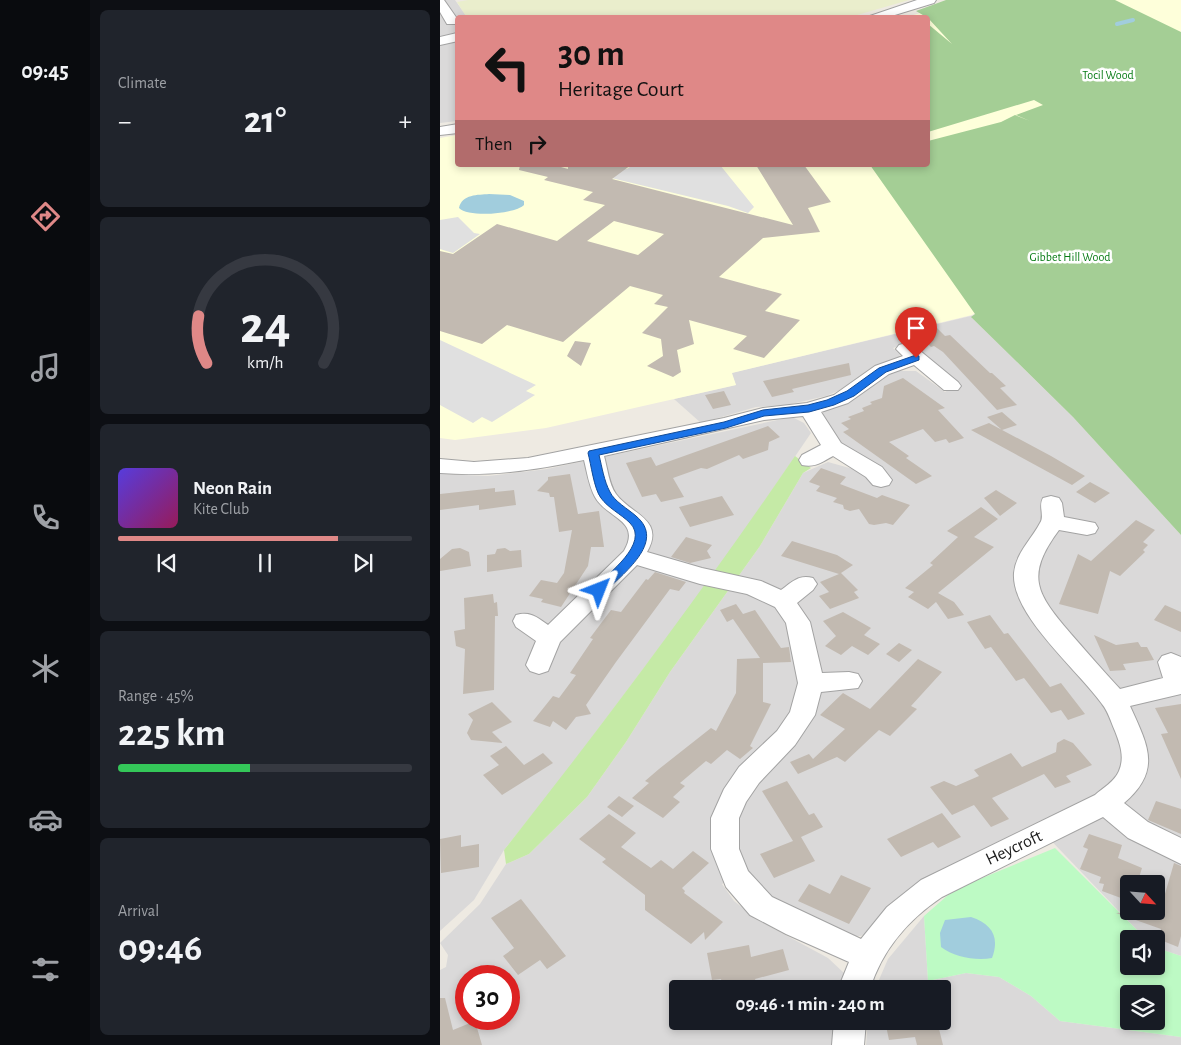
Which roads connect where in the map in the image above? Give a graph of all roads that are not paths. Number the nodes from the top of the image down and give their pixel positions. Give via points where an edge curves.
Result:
1 (930, 0) edge
2 (440, 4) edge
3 (880, 15) edge
4 (452, 21) dead end
5 (455, 37) edge
6 (440, 41) edge
7 (455, 128) edge
8 (440, 131) edge
9 (951, 386) dead end
10 (809, 408) junction
11 (833, 447) junction
12 (593, 453) junction
13 (810, 460) dead end
14 (440, 466) edge
15 (881, 480) dead end
16 (1087, 528) dead end
17 (633, 556) junction
18 (805, 584) dead end
19 (783, 601) junction
20 (526, 621) dead end
21 (549, 638) junction
22 (539, 665) dead end
23 (1177, 677) edge
24 (849, 680) dead end
25 (811, 682) junction
26 (1114, 700) junction
27 (1105, 803) junction
28 (1181, 852) edge
29 (867, 956) junction
30 (857, 980) edge
31 (849, 1030) edge
32 (848, 1045) edge

1 - 3 street
2 - 4 street
5 - 6 street
7 - 8 street
9 - 10 street via 910,353 841,398
10 - 11 street
10 - 12 street via 763,414
11 - 13 street
11 - 15 street via 874,472
12 - 14 street via 499,468
12 - 17 street via 605,496 637,523 642,534
16 - 26 street, Heycroft via 1052,513 1028,559 1025,576 1036,609
17 - 19 street via 700,576 753,587
17 - 21 street
18 - 19 street
19 - 25 street via 798,622
20 - 21 street
21 - 22 street
23 - 26 street
24 - 25 street
25 - 29 street via 802,715 734,797 725,818 725,849 736,878 761,906
26 - 27 street, Heycroft via 1131,736 1136,760 1132,776
27 - 28 street via 1138,830
27 - 29 street, Heycroft via 919,897 891,922
29 - 30 street, Heycroft
31 - 32 street

